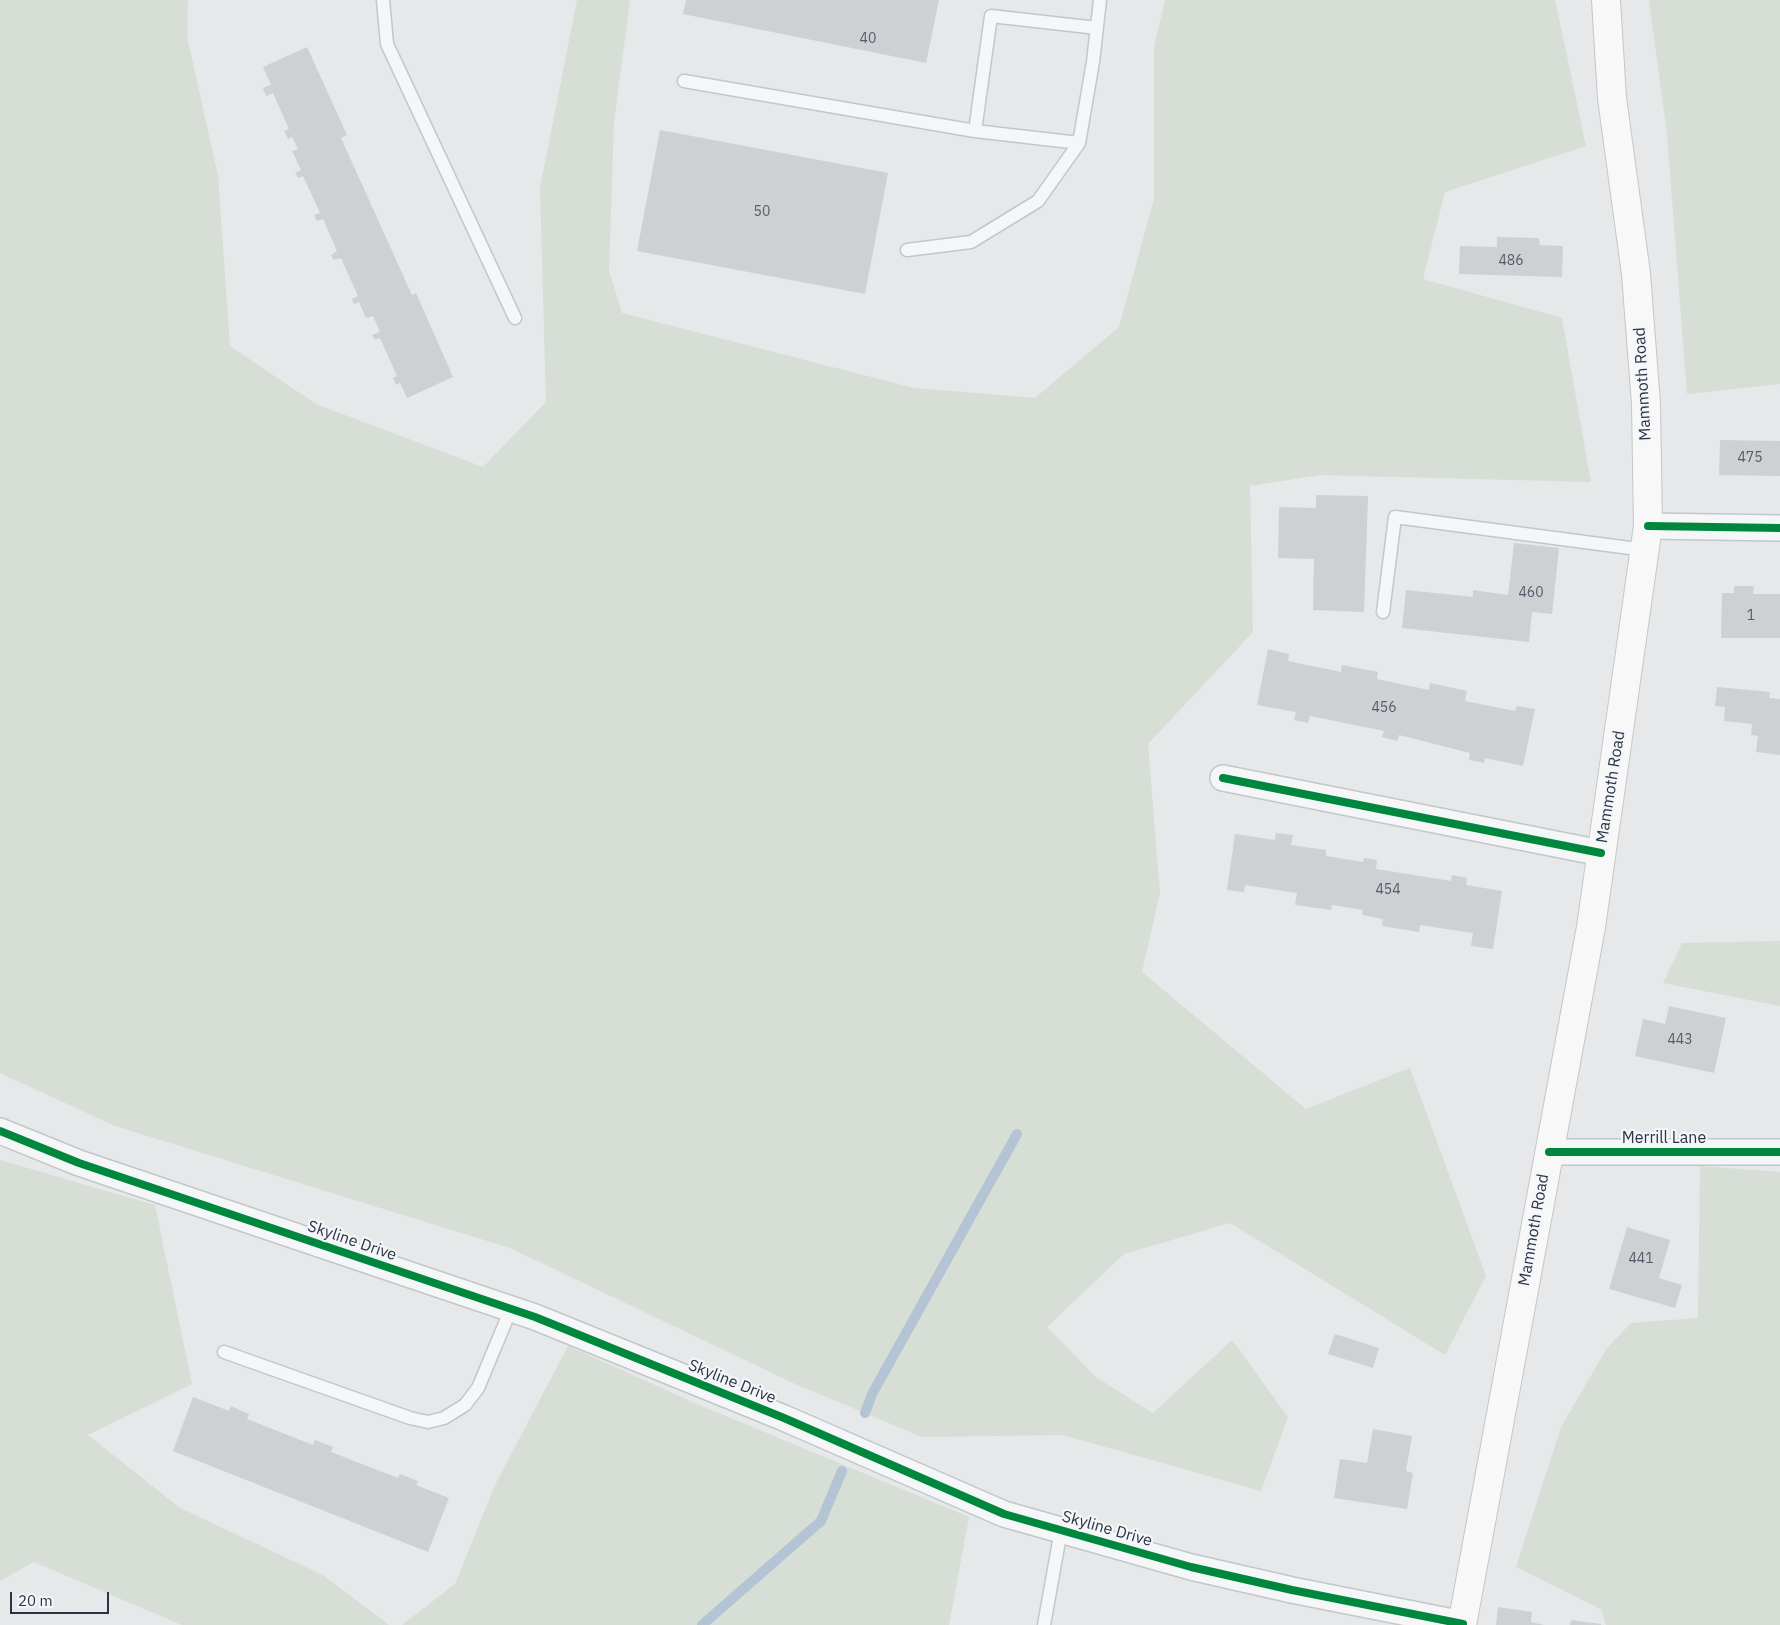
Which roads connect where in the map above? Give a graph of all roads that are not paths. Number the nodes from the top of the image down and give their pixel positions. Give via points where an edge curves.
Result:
1 (383, 0) edge
2 (1100, 0) edge
3 (1606, 0) edge
4 (1097, 28) junction
5 (684, 81) dead end
6 (974, 131) junction
7 (1079, 143) junction
8 (907, 250) dead end
9 (515, 318) dead end
10 (1780, 528) edge
11 (1647, 538) junction
12 (1382, 612) dead end
13 (1223, 778) dead end
14 (1602, 853) junction
15 (0, 1132) edge
16 (1549, 1152) junction
17 (1780, 1152) edge
18 (511, 1309) junction
19 (224, 1352) dead end
20 (1061, 1530) junction
21 (1462, 1624) edge
22 (1044, 1625) edge

1 - 9 lane via 388,44
2 - 4 lane
3 - 11 main road, Mammoth Road via 1612,98 1636,274 1646,404
4 - 6 lane via 991,16
4 - 7 lane
5 - 6 lane
6 - 7 lane
7 - 8 lane via 1038,201 971,242
10 - 11 street
11 - 12 lane via 1395,517
11 - 14 main road, Mammoth Road
13 - 14 street
14 - 16 main road, Mammoth Road
15 - 18 street, Skyline Drive via 79,1163
16 - 17 street, Merrill Lane
16 - 21 main road, Mammoth Road
18 - 19 lane via 478,1388 465,1405 444,1418 428,1422
18 - 20 street, Skyline Drive via 784,1418 1004,1514
20 - 21 street, Skyline Drive via 1292,1590
20 - 22 lane

